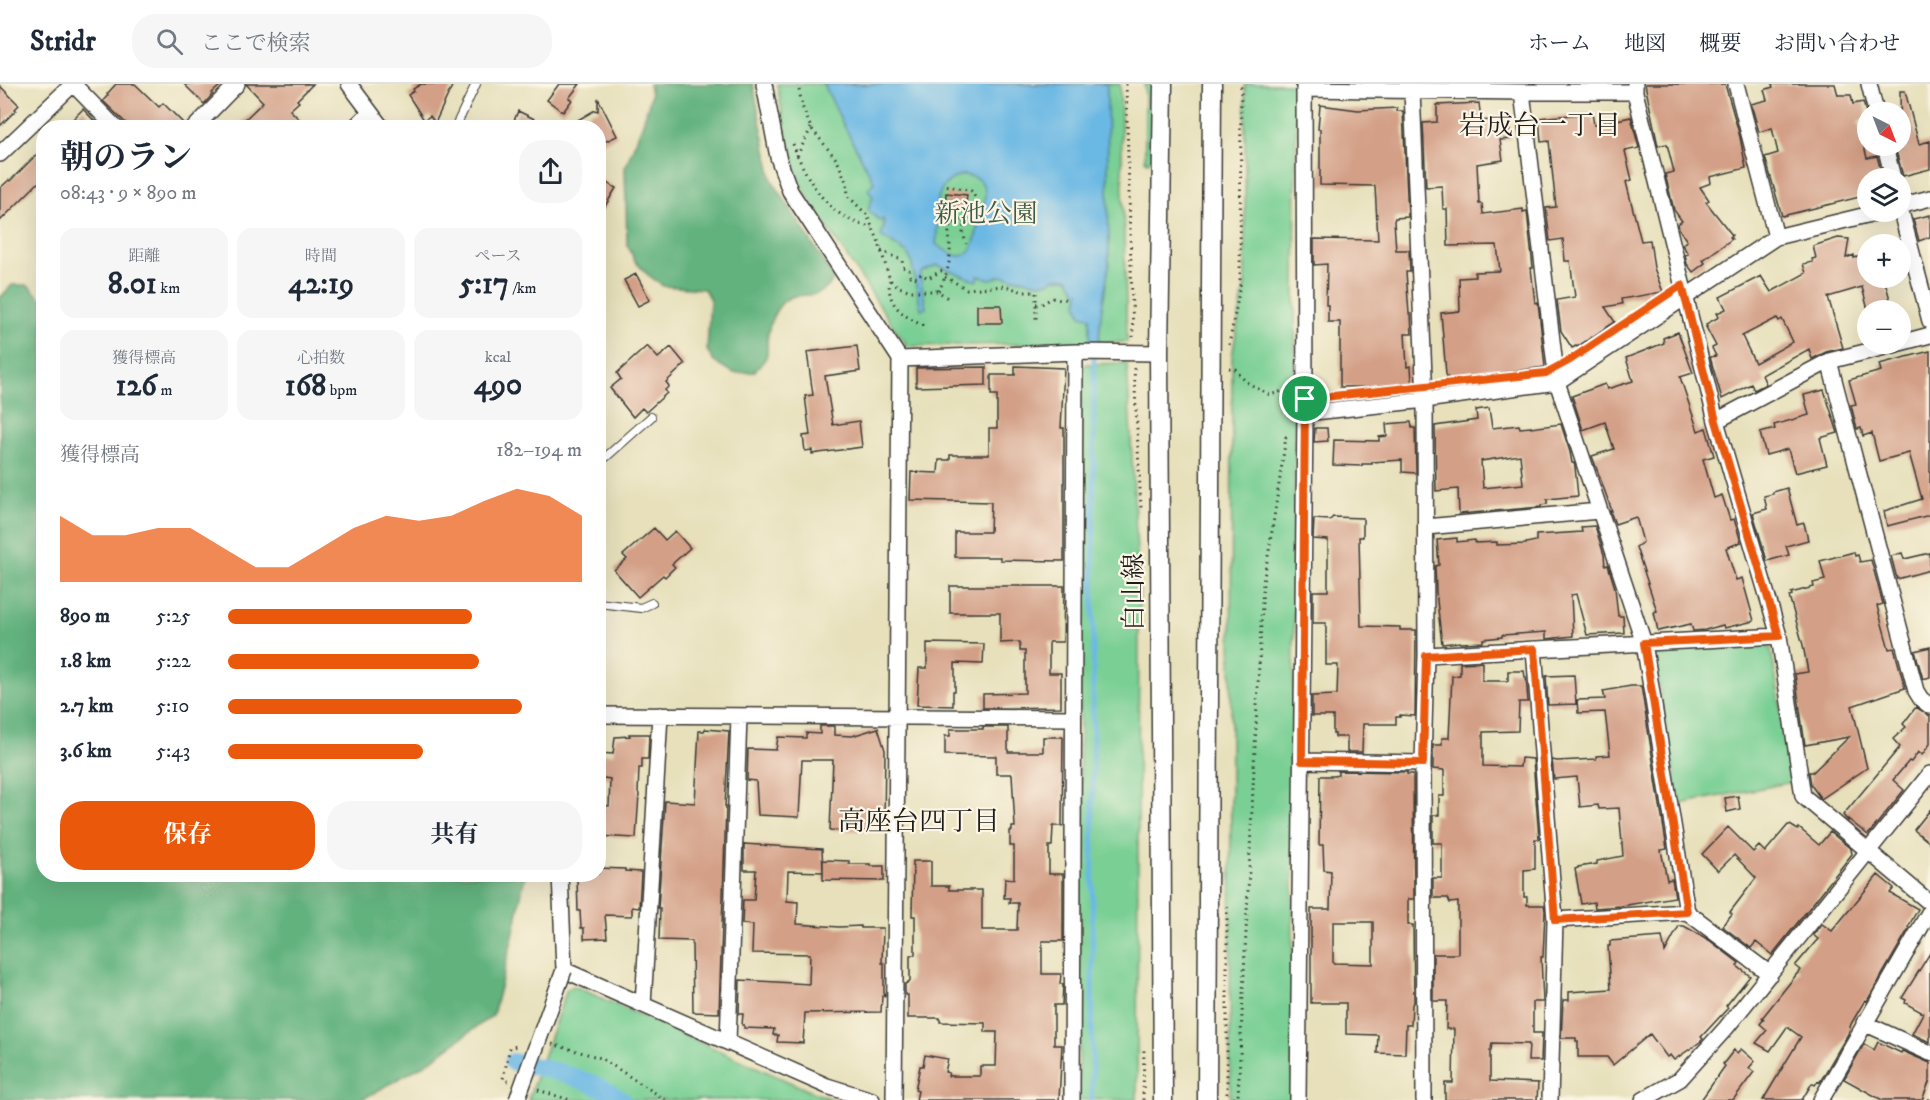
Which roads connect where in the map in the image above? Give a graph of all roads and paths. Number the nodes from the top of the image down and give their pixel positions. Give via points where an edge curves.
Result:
1 (73, 84) edge
2 (237, 84) edge
3 (349, 84) edge
4 (476, 84) edge
5 (764, 84) edge
6 (798, 84) edge
7 (1126, 84) edge
8 (1163, 84) edge
9 (1212, 84) edge
10 (1241, 84) edge
11 (1736, 84) edge
12 (1869, 84) edge
13 (1304, 86) edge
14 (1485, 87) edge
15 (1635, 88) edge
16 (1412, 91) junction
17 (1522, 92) junction
18 (1874, 102) edge
19 (370, 112) junction
20 (108, 120) edge
21 (202, 120) edge
22 (362, 120) edge
23 (376, 120) edge
24 (459, 120) edge
25 (811, 128) junction
26 (790, 135) dead end
27 (0, 154) edge
28 (797, 156) junction
29 (944, 184) dead end
30 (1930, 198) edge
31 (1911, 204) edge
32 (957, 212) dead end
33 (1857, 217) edge
34 (964, 220) junction
35 (958, 221) junction
36 (1904, 222) edge
37 (872, 227) junction
38 (1776, 237) junction
39 (966, 244) dead end
40 (881, 252) junction
41 (946, 275) junction
42 (890, 280) junction
43 (938, 291) junction
44 (1685, 296) junction
45 (1070, 298) dead end
46 (950, 300) dead end
47 (1036, 304) junction
48 (1930, 321) edge
49 (1036, 322) dead end
50 (926, 327) dead end
51 (1930, 335) edge
52 (1911, 340) edge
53 (1075, 352) junction
54 (1133, 352) junction
55 (1159, 353) junction
56 (1857, 354) edge
57 (1227, 356) dead end
58 (900, 359) junction
59 (1829, 361) junction
60 (1228, 362) dead end
61 (1557, 382) junction
62 (1305, 387) junction
63 (1425, 400) junction
64 (1305, 413) junction
65 (651, 417) dead end
66 (1716, 421) junction
67 (1305, 436) junction
68 (606, 457) edge
69 (1141, 507) dead end
70 (1599, 511) junction
71 (1426, 527) junction
72 (652, 603) dead end
73 (606, 604) edge
74 (1779, 636) junction
75 (1644, 643) junction
76 (1534, 649) junction
77 (1426, 656) junction
78 (1930, 706) edge
79 (606, 715) edge
80 (660, 715) junction
81 (739, 716) junction
82 (898, 717) junction
83 (1072, 718) junction
84 (1302, 761) junction
85 (1423, 763) junction
86 (1930, 774) edge
87 (1868, 851) junction
88 (560, 882) edge
89 (1227, 899) dead end
90 (1930, 903) edge
91 (1930, 911) edge
92 (1687, 912) junction
93 (1555, 920) junction
94 (564, 970) junction
95 (1770, 974) junction
96 (643, 1005) junction
97 (1864, 1023) junction
98 (1144, 1041) dead end
99 (728, 1042) junction
100 (542, 1044) dead end
101 (521, 1046) dead end
102 (1930, 1053) edge
103 (503, 1079) dead end
104 (1652, 1098) edge
105 (517, 1100) edge
106 (666, 1100) edge
107 (872, 1100) edge
108 (894, 1100) edge
109 (1072, 1100) edge
110 (1143, 1100) edge
111 (1163, 1100) edge
112 (1207, 1100) edge
113 (1227, 1100) edge
114 (1298, 1100) edge
115 (1424, 1100) edge
116 (1550, 1100) edge
117 (1821, 1100) edge

1 - 20 street
1 - 27 street
2 - 21 street
3 - 19 street
4 - 24 lane
5 - 58 street via 789,191
6 - 25 path
7 - 54 path
8 - 55 street, 白山線
9 - 112 street
10 - 57 path via 1240,287
11 - 38 street
12 - 18 street
13 - 16 street
13 - 62 street
14 - 16 street
14 - 17 street
15 - 17 street
15 - 44 street
16 - 63 street
17 - 61 street
19 - 22 street
19 - 23 street
25 - 28 path
25 - 37 path via 837,160 848,196 867,215
26 - 28 path
28 - 37 path via 820,196 845,217
29 - 34 path via 971,191 975,197
30 - 31 street
32 - 35 path
33 - 38 street
34 - 35 path
34 - 39 path
35 - 41 path via 949,233 951,248
36 - 48 street
37 - 40 path
38 - 44 street
40 - 41 path via 902,260 910,276 917,278 921,274 928,278 941,271
40 - 42 path
41 - 43 path
41 - 47 path via 967,289 1005,286 1036,292
42 - 43 path via 911,291
42 - 50 path via 892,300 900,312
43 - 46 path
44 - 61 street
44 - 66 street
45 - 47 path via 1052,298
47 - 49 path
51 - 52 street
53 - 54 street
53 - 58 street
53 - 83 street
54 - 55 street
54 - 69 path
55 - 111 street, 白山線
56 - 59 street
58 - 82 street
59 - 66 street
59 - 78 street via 1916,691
60 - 62 path via 1229,368 1270,395
61 - 63 street
61 - 70 street
62 - 64 street
63 - 64 street
63 - 71 street
64 - 67 street
65 - 68 lane
66 - 74 street
67 - 84 street
67 - 113 path via 1286,437 1263,582 1238,1097
70 - 71 street
70 - 75 street
71 - 77 street
72 - 73 lane via 641,608
74 - 75 street
74 - 87 street via 1803,796
75 - 76 street
75 - 92 street
76 - 77 street
76 - 93 street
77 - 85 street
79 - 80 street
80 - 81 street
80 - 96 street
81 - 82 street
81 - 99 street
82 - 83 street
82 - 108 street
83 - 109 street
84 - 85 street
84 - 114 street
85 - 115 street
86 - 87 street
87 - 90 street
87 - 95 street
88 - 94 street
89 - 113 path
91 - 97 street
92 - 93 street
92 - 95 street
93 - 116 street
94 - 96 street
94 - 105 street, bridge
95 - 104 street via 1680,1079
96 - 99 street
97 - 102 street
97 - 117 street
98 - 110 path
99 - 107 street via 827,1086
100 - 106 path via 602,1058
101 - 103 path via 510,1047

